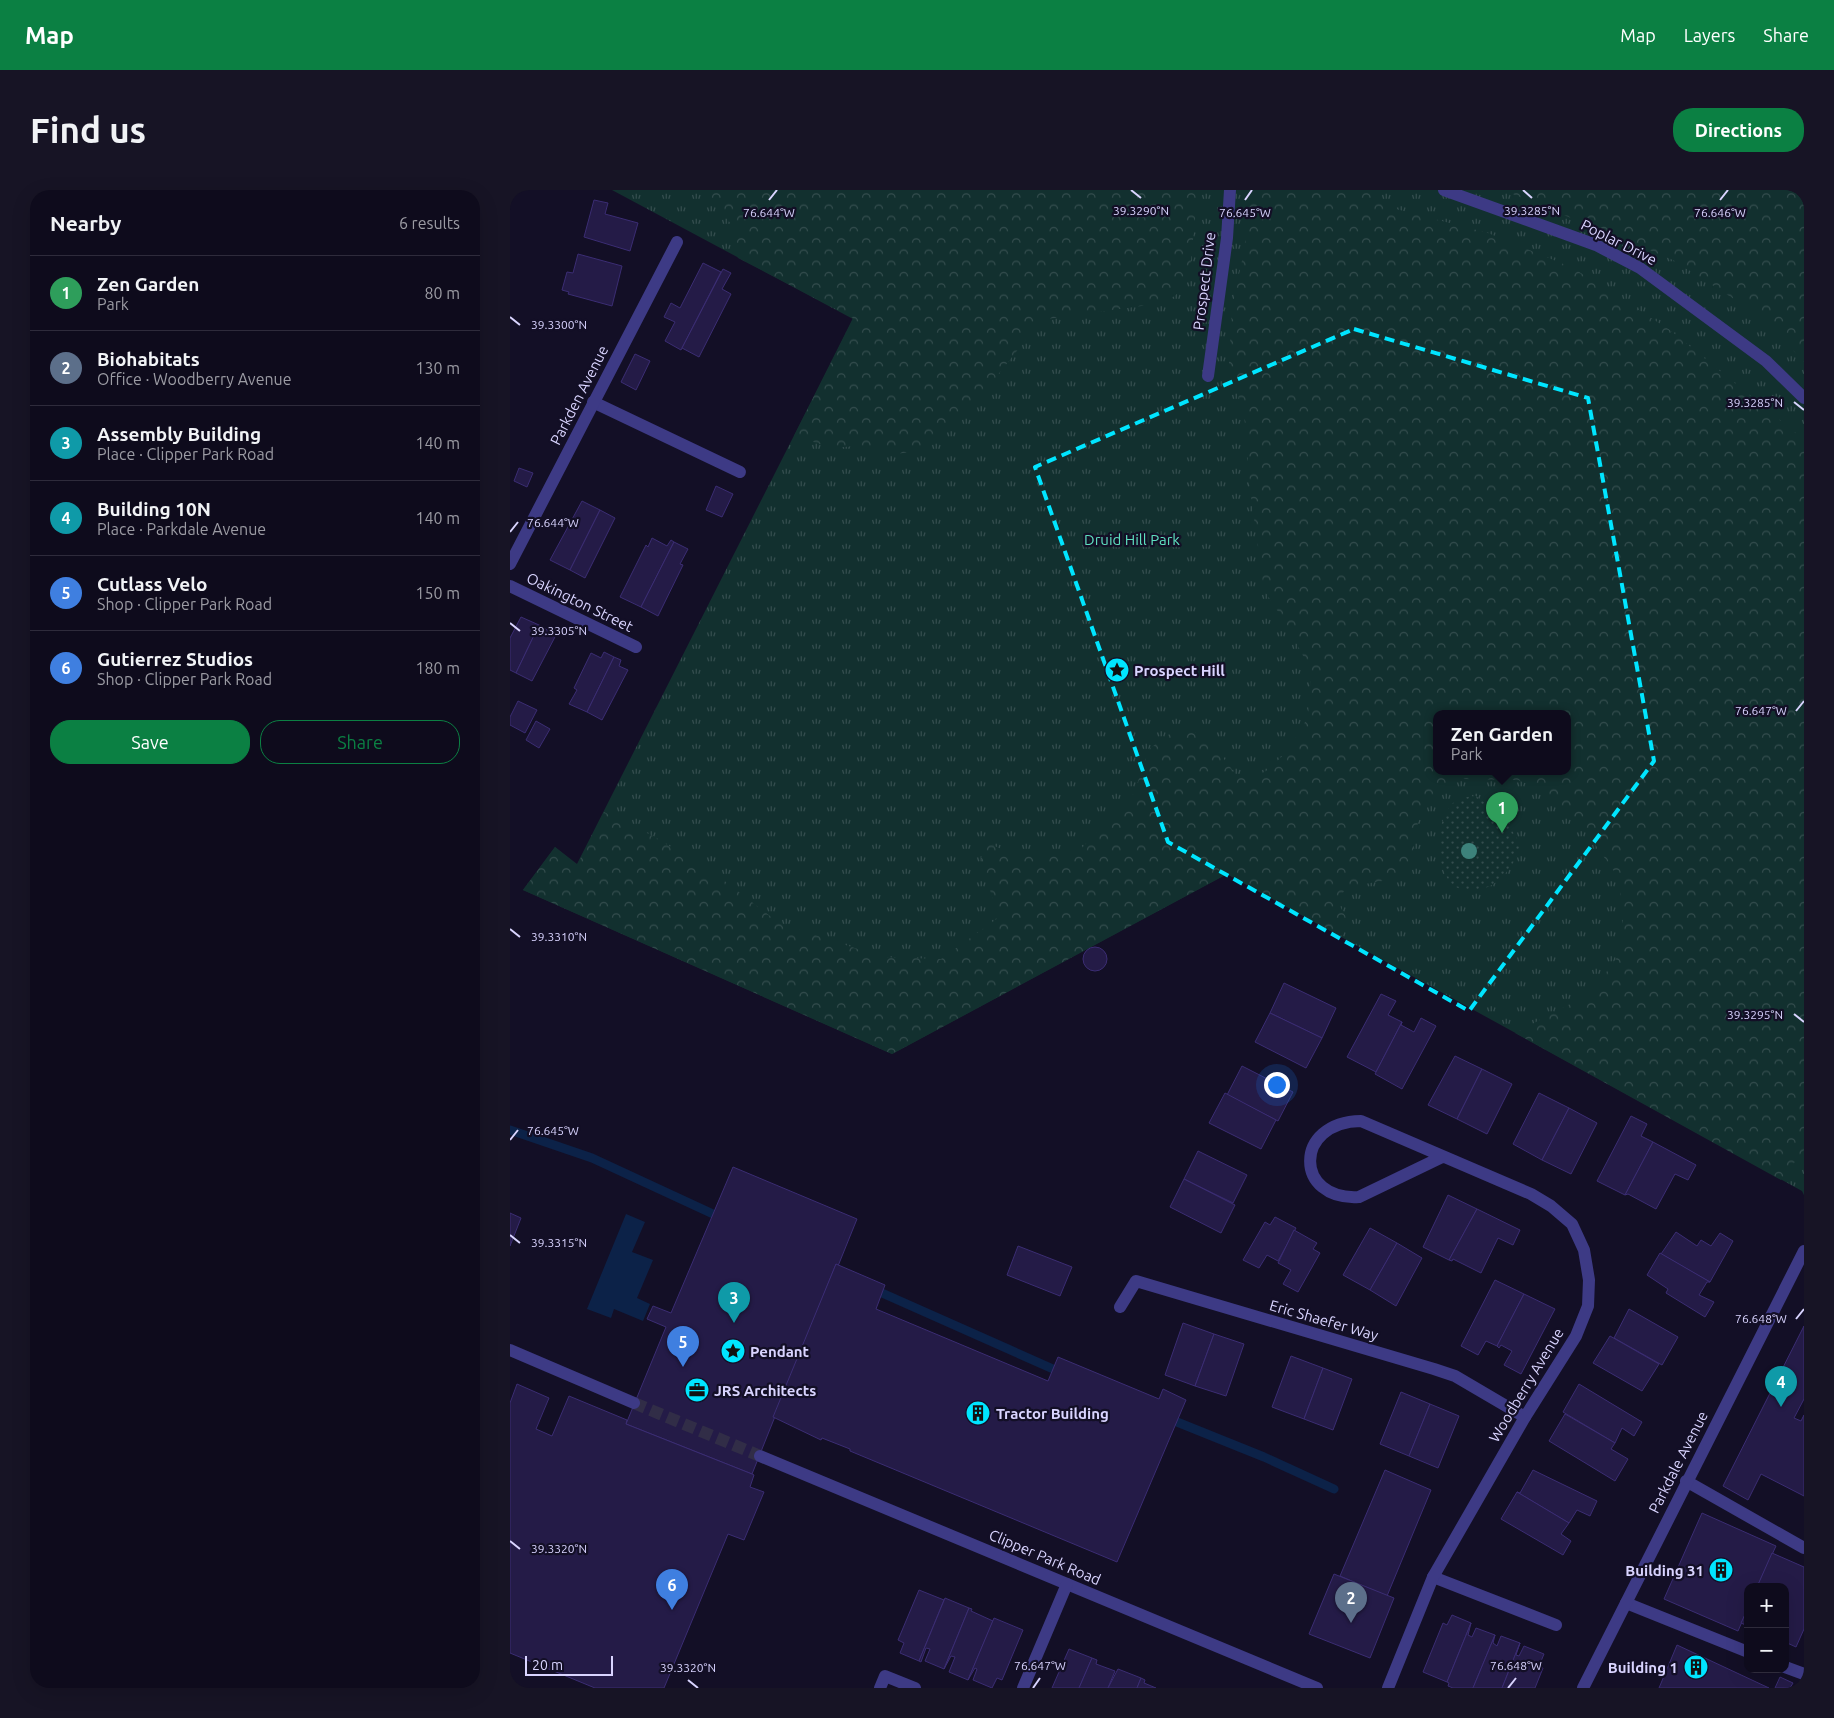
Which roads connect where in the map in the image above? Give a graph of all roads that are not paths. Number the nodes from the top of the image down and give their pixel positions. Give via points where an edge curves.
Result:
1 (1230, 190) edge
2 (1444, 190) edge
3 (677, 242) dead end
4 (1208, 376) dead end
5 (1804, 398) edge
6 (593, 402) junction
7 (740, 472) dead end
8 (510, 564) edge
9 (510, 586) edge
10 (636, 647) dead end
11 (1442, 1157) junction
12 (1804, 1252) edge
13 (1120, 1307) dead end
14 (510, 1350) edge
15 (634, 1403) tunnel mouth
16 (1524, 1417) junction
17 (760, 1456) tunnel mouth
18 (1686, 1481) junction
19 (1804, 1548) edge
20 (1433, 1576) junction
21 (1067, 1584) junction
22 (1626, 1602) junction
23 (1556, 1625) dead end
24 (1744, 1650) edge
25 (1789, 1668) edge
26 (1804, 1674) edge
27 (880, 1688) edge
28 (915, 1688) edge
29 (1023, 1688) edge
30 (1317, 1688) edge
31 (1388, 1688) edge
32 (1582, 1688) edge

1 - 4 street, Prospect Drive
2 - 5 street, Poplar Drive via 1596,245 1640,268 1766,361
3 - 6 street, Parkden Avenue
6 - 7 street
6 - 8 street, Parkden Avenue
9 - 10 street, Oakington Street
11 - 11 street, Woodberry Avenue via 1361,1121 1344,1121 1328,1128 1316,1140 1311,1170 1330,1194 1359,1197
11 - 16 street, Woodberry Avenue via 1505,1182 1551,1206 1572,1224 1584,1250 1588,1306 1576,1336
12 - 18 street, Parkdale Avenue
13 - 16 street, Eric Shaefer Way via 1136,1281 1434,1368 1456,1376
14 - 15 street
16 - 20 street, Woodberry Avenue
17 - 21 street, Clipper Park Road
18 - 19 street
18 - 22 street, Parkdale Avenue
20 - 23 street
20 - 31 street, Woodberry Avenue
21 - 29 street
21 - 30 street, Clipper Park Road
22 - 24 street
22 - 32 street, Parkdale Avenue
25 - 26 street
27 - 28 street via 885,1676

